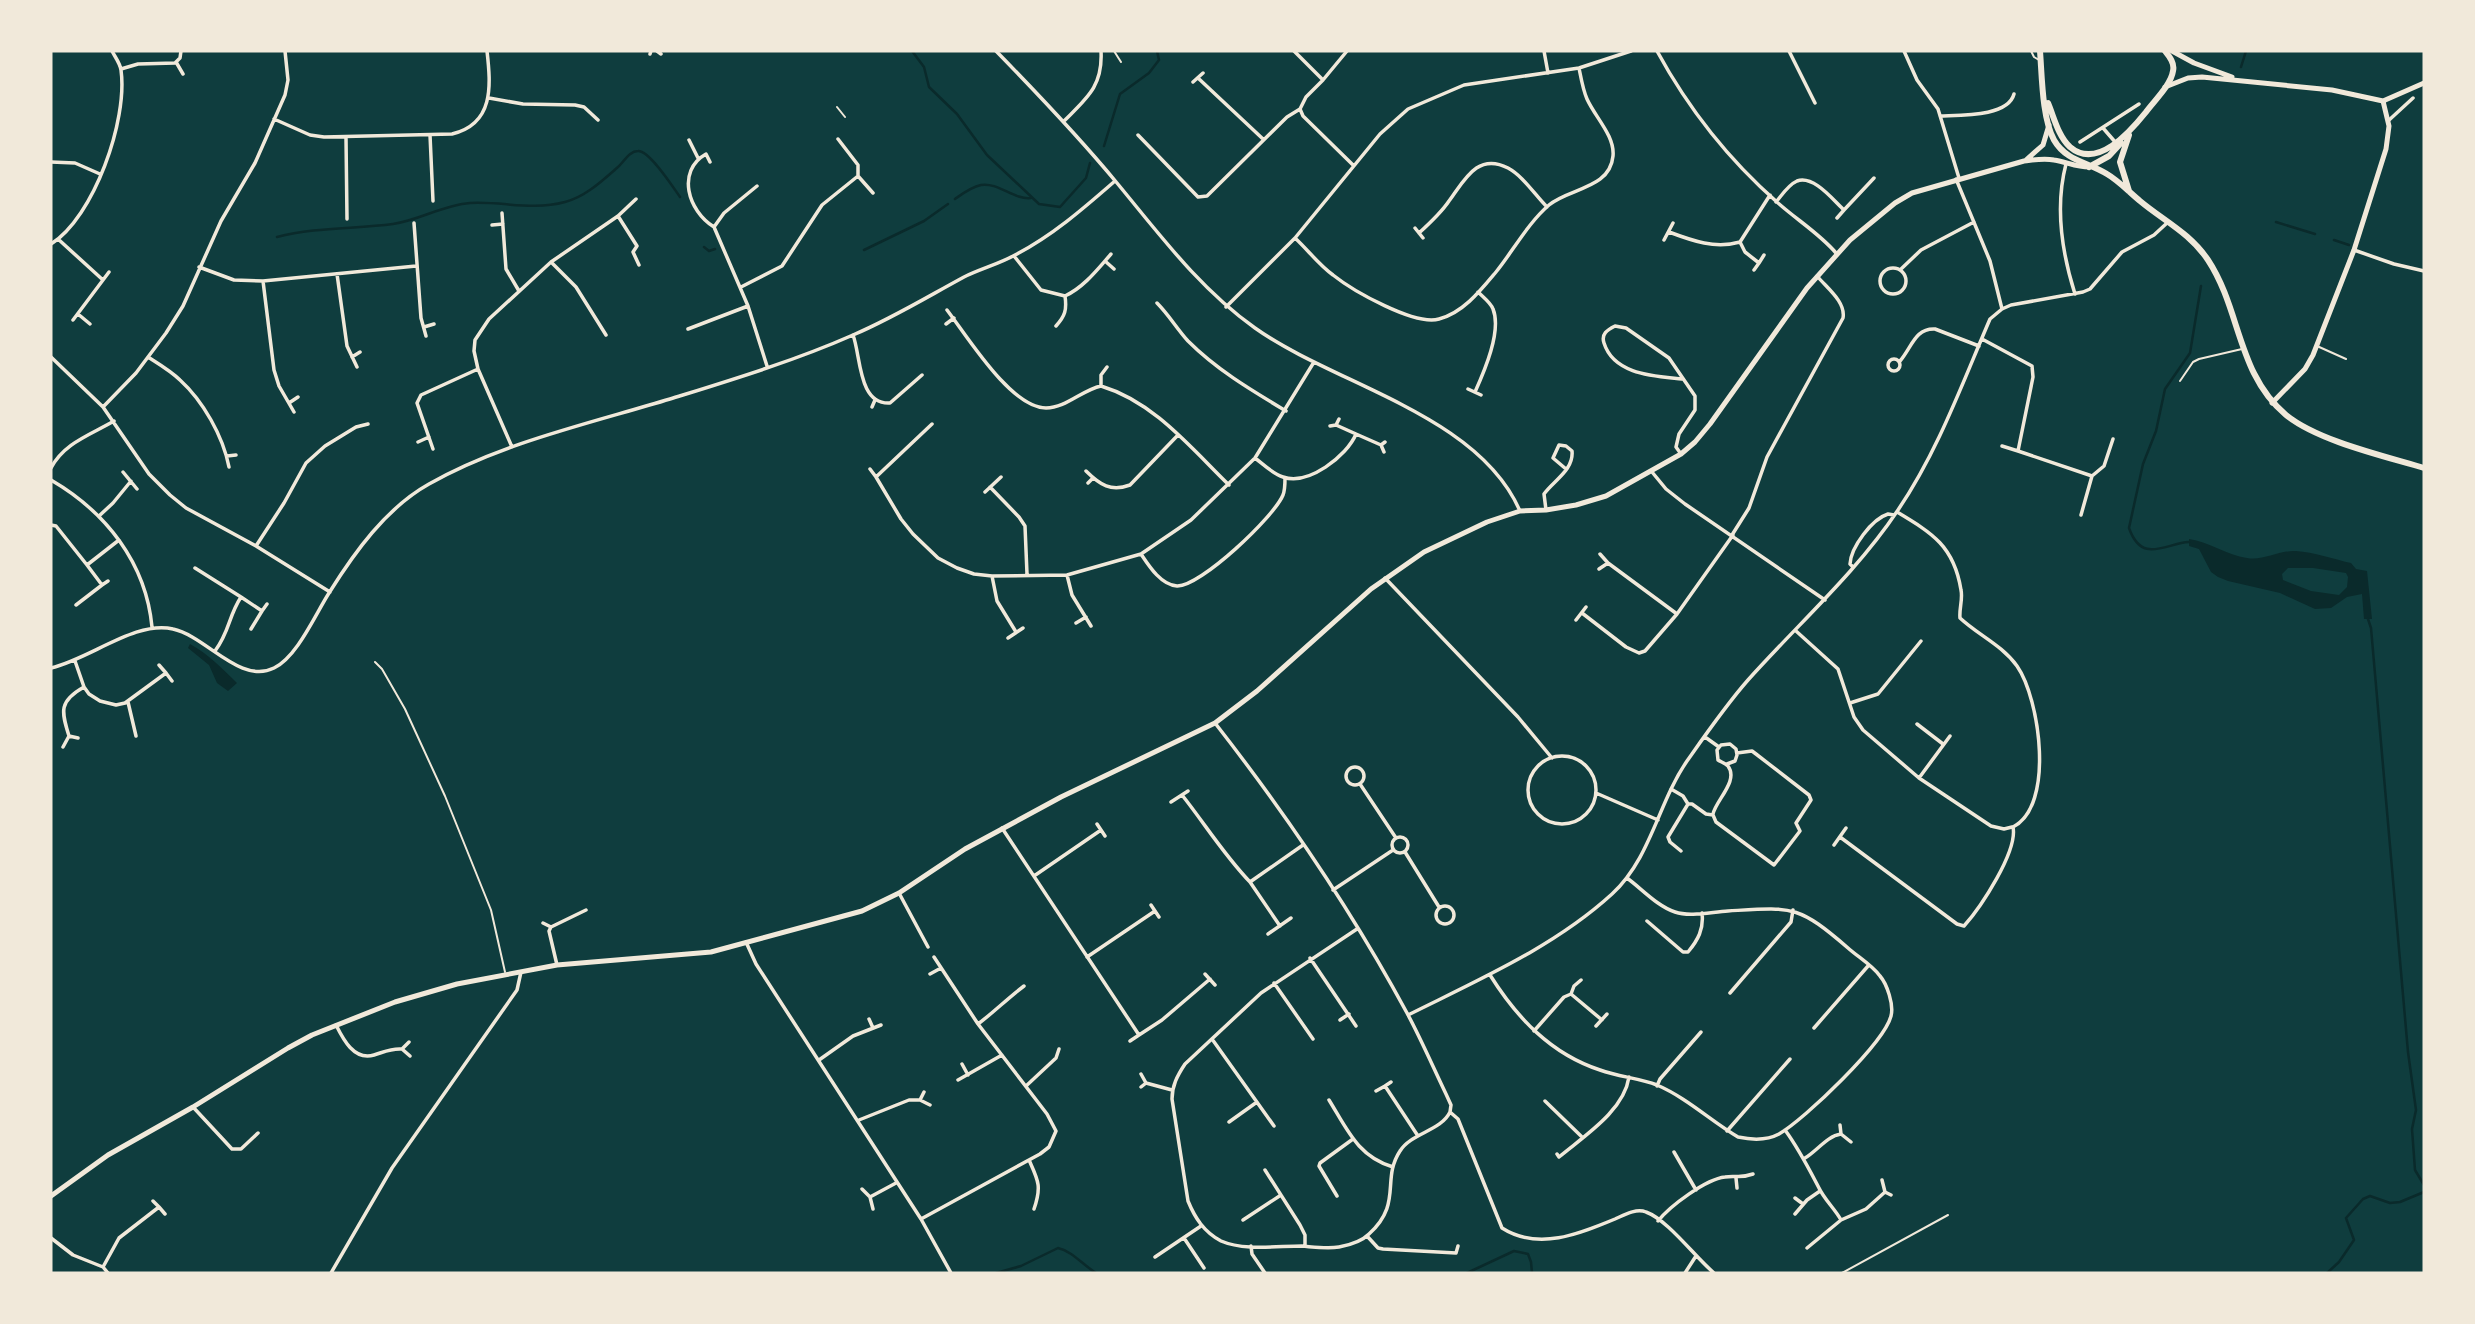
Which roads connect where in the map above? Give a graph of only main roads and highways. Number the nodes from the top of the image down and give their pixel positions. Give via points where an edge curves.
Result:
1 (2040, 51) edge
2 (2165, 51) edge
3 (2044, 93) junction
4 (2129, 133) junction
5 (2090, 167) junction
6 (2130, 193) junction
7 (2424, 468) edge

1 - 3 main road
2 - 4 main road via 2173,71
3 - 4 main road via 2062,135 2080,153 2091,154
3 - 5 main road via 2049,125 2061,149
4 - 5 main road via 2109,156
4 - 6 main road via 2120,162
5 - 6 main road
6 - 7 main road via 2190,237 2214,269 2259,386 2272,402 2304,427

